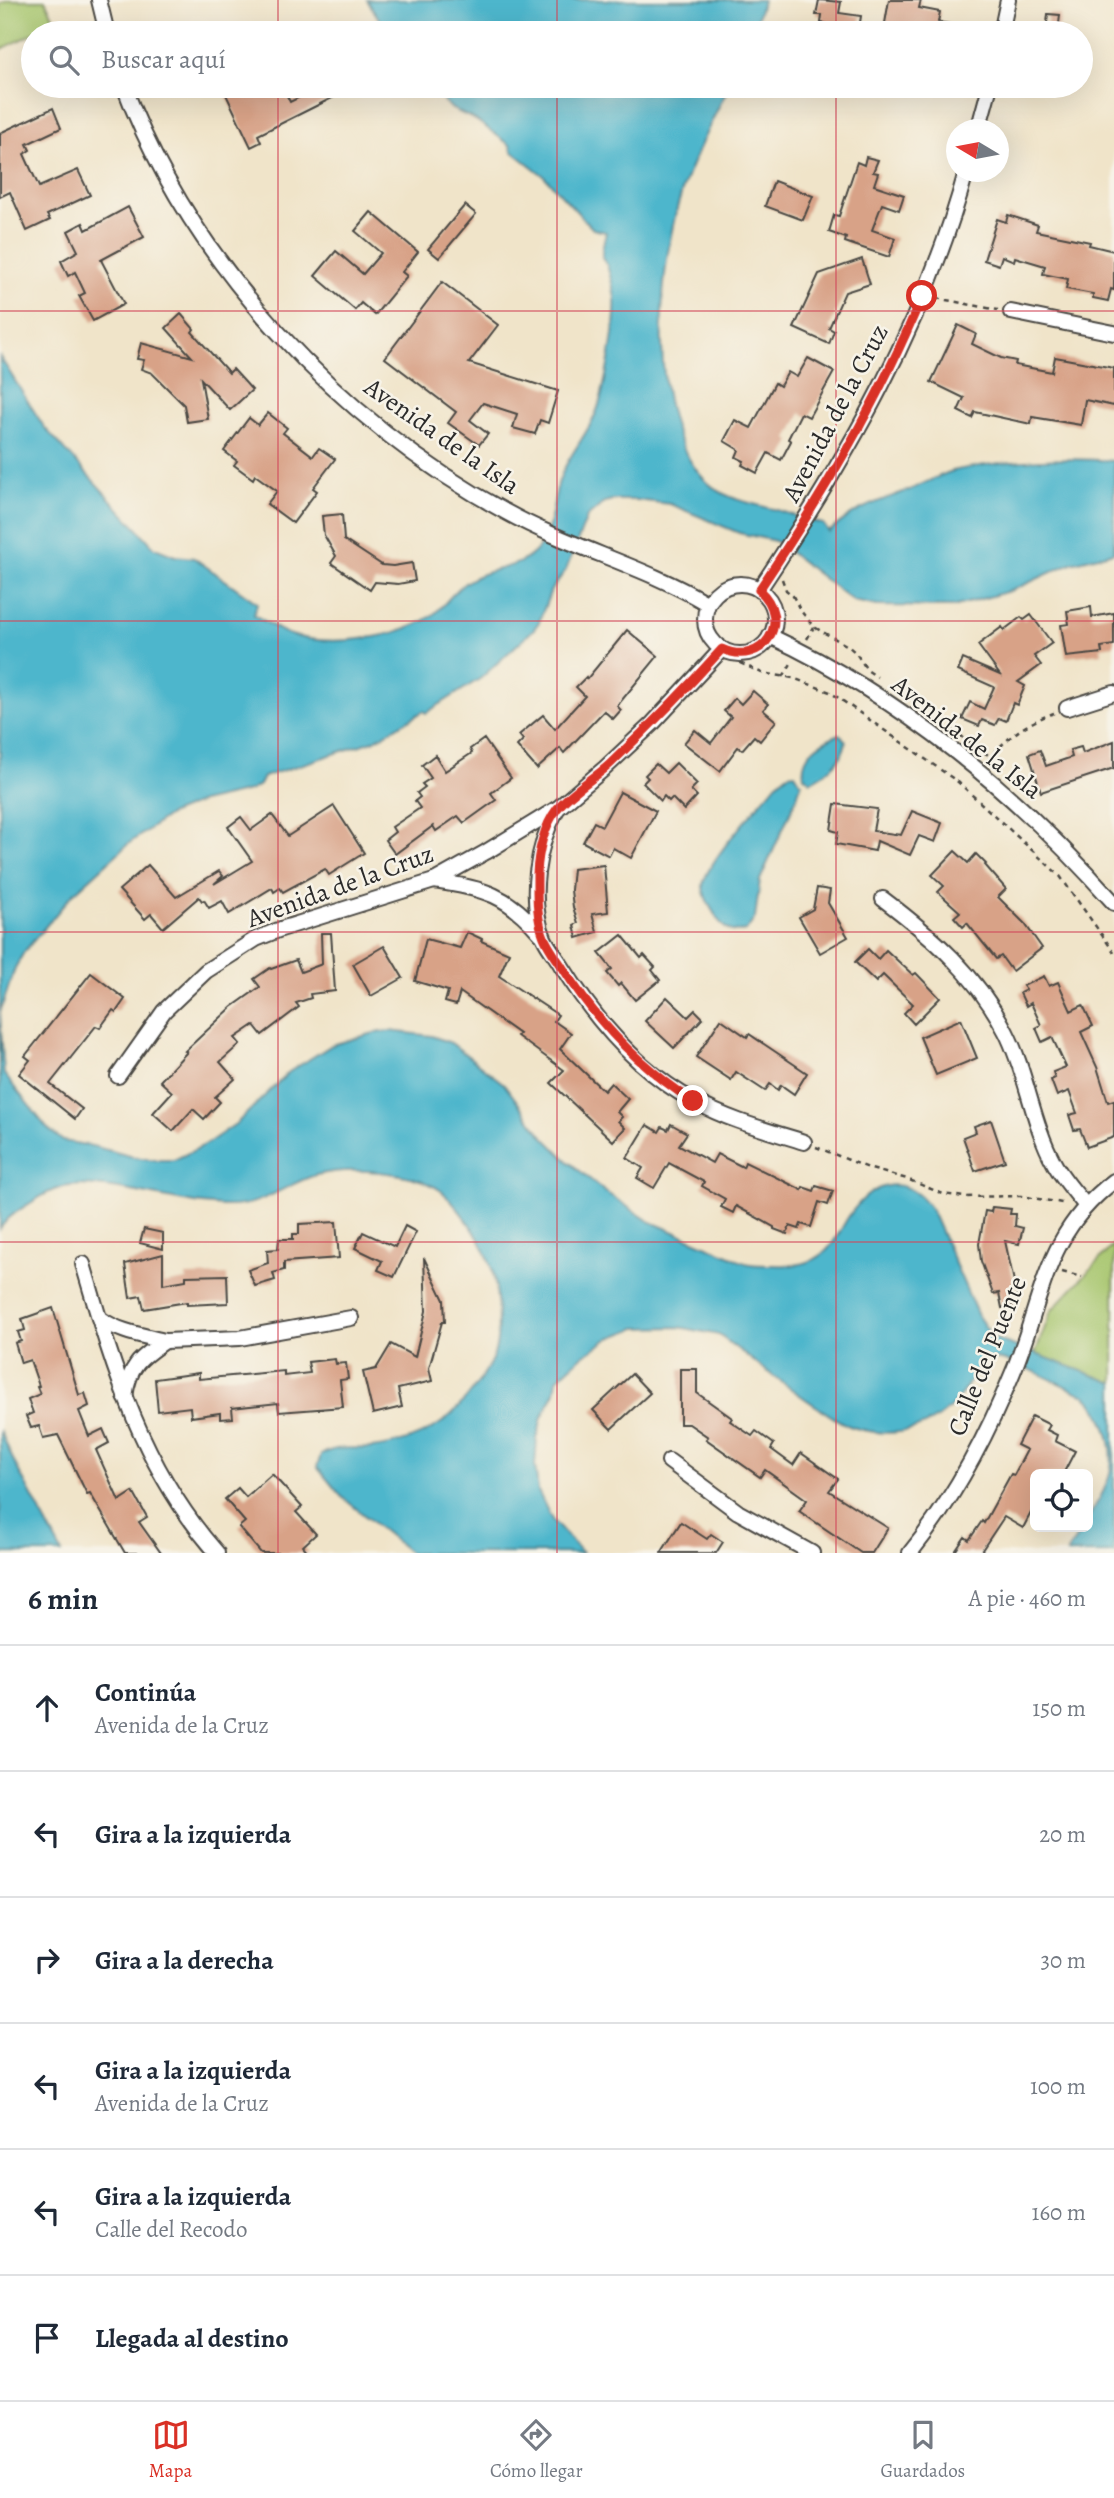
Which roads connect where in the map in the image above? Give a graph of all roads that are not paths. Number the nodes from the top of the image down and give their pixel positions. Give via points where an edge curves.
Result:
1 (99, 0) edge
2 (1008, 0) edge
3 (104, 21) edge
4 (1004, 21) edge
5 (130, 98) edge
6 (987, 98) edge
7 (981, 119) edge
8 (963, 182) edge
9 (1011, 312) road end
10 (1114, 333) edge
11 (759, 590) junction
12 (708, 604) junction
13 (770, 636) junction
14 (720, 652) junction
15 (1114, 693) edge
16 (1067, 708) road end
17 (558, 808) junction
18 (434, 881) junction
19 (883, 899) dead end
20 (1114, 903) edge
21 (544, 938) junction
22 (118, 1076) dead end
23 (804, 1142) road end
24 (1114, 1181) edge
25 (1086, 1206) junction
26 (83, 1264) dead end
27 (99, 1318) junction
28 (351, 1318) dead end
29 (165, 1340) junction
30 (125, 1399) junction
31 (669, 1461) dead end
32 (217, 1553) edge
33 (812, 1553) edge
34 (909, 1553) edge

1 - 3 street
2 - 4 street
5 - 12 street, Avenida de la Isla via 190,217 225,267 291,345 345,398 389,435 486,500 534,527 670,582
6 - 7 street
8 - 11 street, Avenida de la Cruz via 884,383 850,447
9 - 10 street
11 - 12 street via 730,585
11 - 13 street via 775,616
12 - 14 street via 708,634
13 - 14 street via 749,653
13 - 20 street, Avenida de la Isla via 819,659 946,745 1041,827
14 - 17 street, Avenida de la Cruz via 653,723
15 - 16 street
17 - 18 street, Avenida de la Cruz
17 - 21 street via 546,829 537,867
18 - 21 street via 504,899
18 - 22 street, Avenida de la Cruz via 281,929 231,954 164,1011
19 - 25 street via 948,952 990,1006 1019,1062 1046,1146
21 - 23 street via 576,989 663,1082 731,1119
24 - 25 street, Calle del Puente
25 - 34 street, Calle del Puente via 1055,1250 1014,1371 975,1454
26 - 27 street
27 - 29 street via 128,1332
27 - 30 street
28 - 29 street via 240,1338
29 - 30 street via 133,1367
30 - 32 street via 177,1500
31 - 33 street via 738,1512

